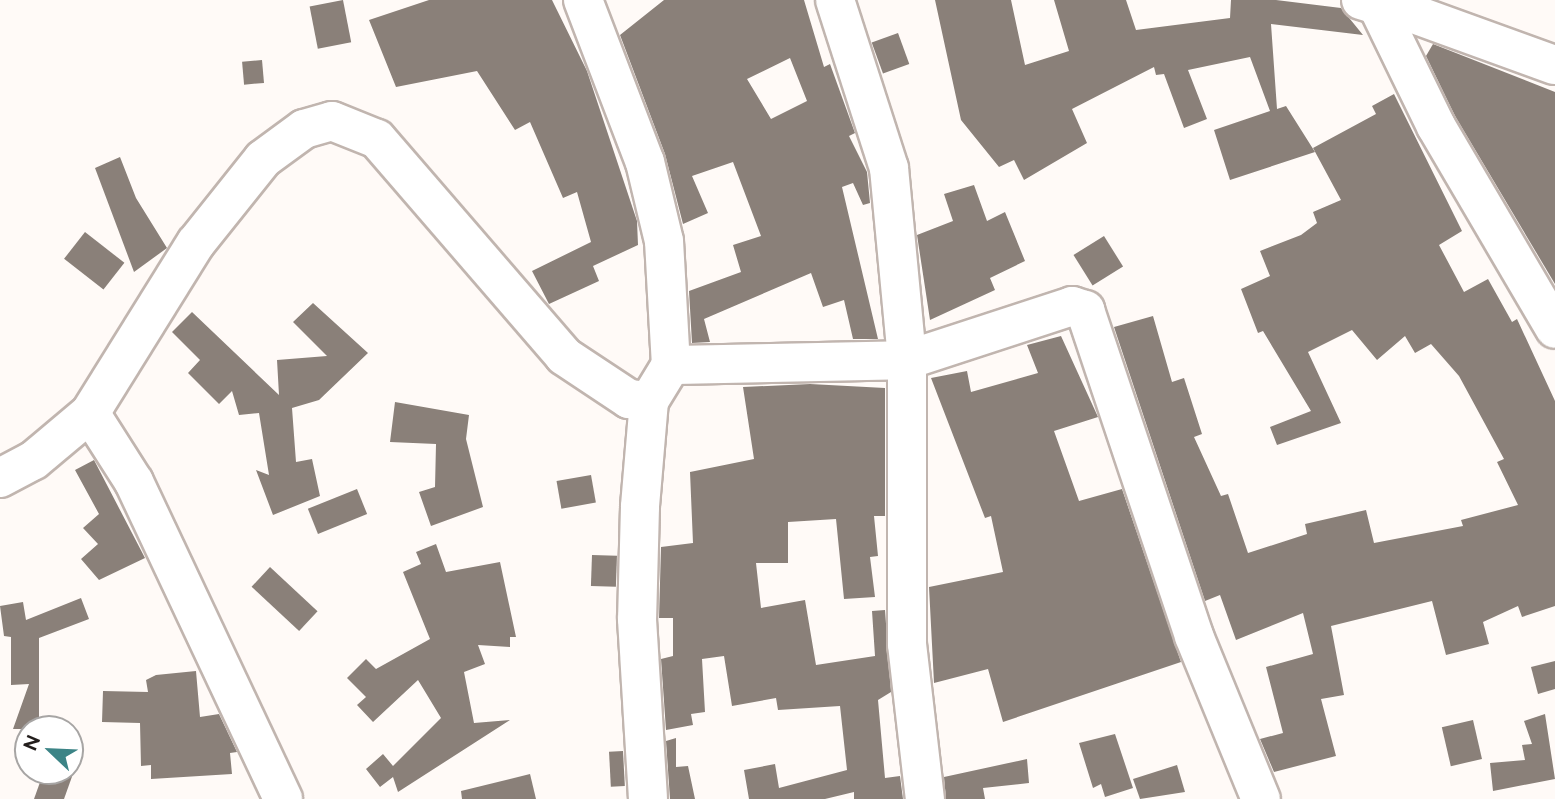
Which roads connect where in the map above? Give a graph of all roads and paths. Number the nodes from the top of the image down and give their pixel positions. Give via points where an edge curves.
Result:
1 (583, 0) edge
2 (835, 0) edge
3 (1371, 2) edge
4 (1555, 65) edge
5 (1555, 329) edge
6 (907, 360) junction
7 (671, 365) junction
8 (649, 401) junction
9 (90, 413) junction
10 (0, 478) edge
11 (283, 799) edge
12 (648, 799) edge
13 (925, 799) edge
14 (1261, 799) edge

1 - 7 street via 658,209
2 - 6 street via 884,140
3 - 4 street
3 - 5 street via 1436,126
6 - 7 street
6 - 13 street via 906,645
6 - 14 street via 1072,306 1088,314 1194,636
7 - 8 street
8 - 9 street via 629,399 564,356 377,139 332,121 304,129 263,159 196,243
8 - 12 street via 637,619
9 - 10 street via 34,460
9 - 11 street via 134,482

